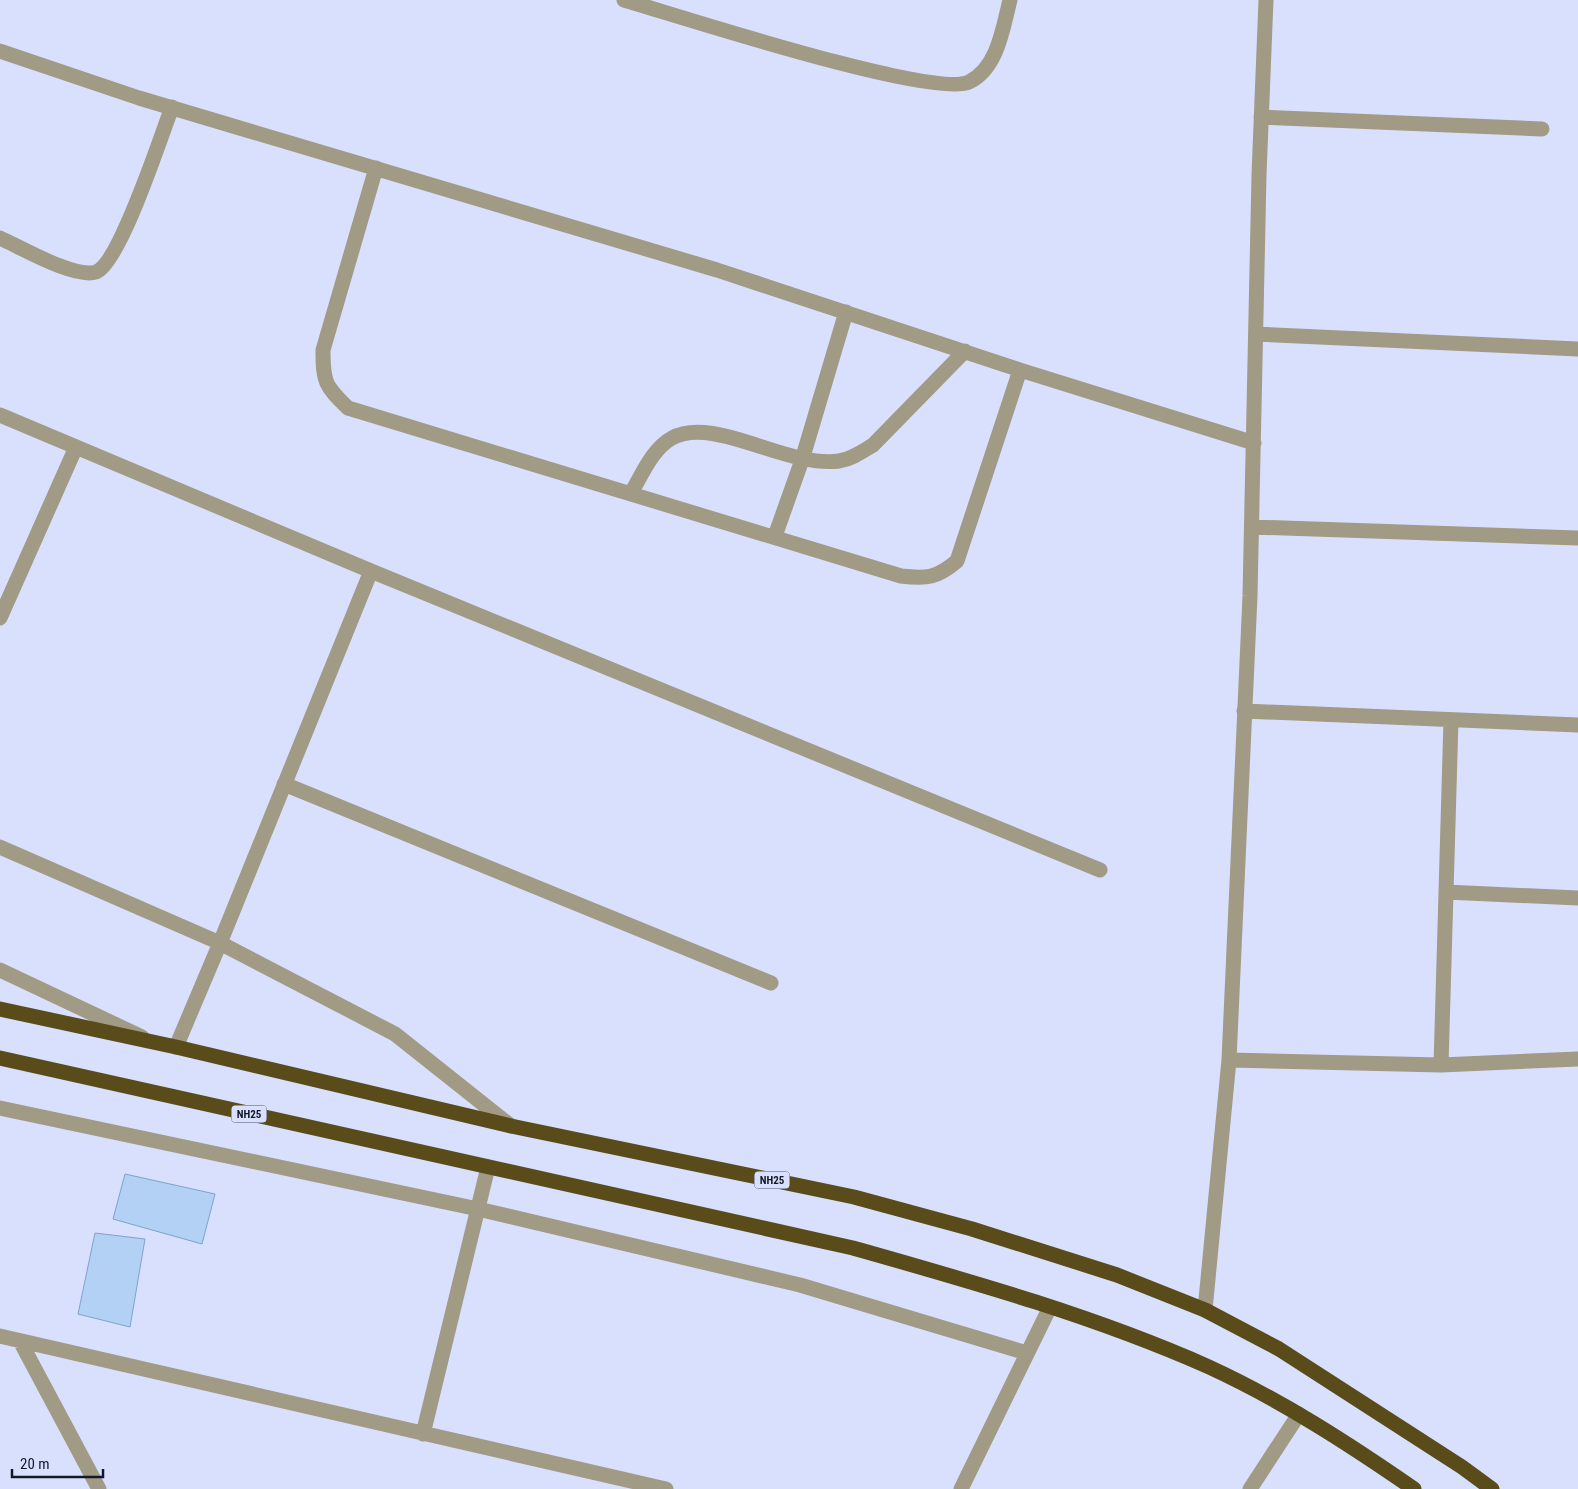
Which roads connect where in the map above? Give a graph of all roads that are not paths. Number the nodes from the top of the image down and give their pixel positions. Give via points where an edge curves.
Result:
1 (624, 0) edge
2 (1010, 0) edge
3 (1266, 0) edge
4 (0, 50) edge
5 (172, 107) junction
6 (1261, 117) junction
7 (1542, 129) dead end
8 (376, 168) junction
9 (0, 238) edge
10 (846, 312) junction
11 (1256, 334) junction
12 (1578, 349) edge
13 (964, 352) junction
14 (1020, 370) junction
15 (0, 415) edge
16 (1254, 443) junction
17 (76, 447) junction
18 (802, 460) junction
19 (631, 493) junction
20 (1252, 527) junction
21 (775, 536) junction
22 (1578, 538) edge
23 (371, 571) junction
24 (0, 618) edge
25 (1244, 711) junction
26 (1451, 720) junction
27 (1578, 725) edge
28 (284, 784) junction
29 (0, 847) edge
30 (1100, 870) dead end
31 (1446, 892) junction
32 (1578, 898) edge
33 (220, 943) junction
34 (0, 970) edge
35 (771, 983) dead end
36 (0, 1008) edge
37 (155, 1042) junction
38 (176, 1047) junction
39 (0, 1058) edge
40 (1578, 1059) edge
41 (1229, 1060) junction
42 (1440, 1065) junction
43 (0, 1108) edge
44 (511, 1126) junction
45 (488, 1167) junction
46 (478, 1209) junction
47 (1050, 1307) junction
48 (1205, 1310) junction
49 (0, 1336) edge
50 (20, 1341) junction
51 (1027, 1353) junction
52 (1299, 1414) junction
53 (423, 1434) junction
54 (99, 1489) edge
55 (666, 1489) edge
56 (961, 1489) edge
57 (1250, 1489) edge
58 (1414, 1489) edge
59 (1492, 1489) edge

1 - 2 street via 862,70 946,84 968,82 984,70 997,50
3 - 6 street
4 - 5 street
5 - 8 street
5 - 9 street via 121,240 108,261 96,272 78,273
6 - 7 street
6 - 11 street
8 - 10 street
8 - 19 street via 323,350 323,377 334,394 348,408
10 - 13 street
10 - 18 street
11 - 12 street
11 - 16 street
13 - 14 street
13 - 18 street via 873,445 856,456 839,460
14 - 16 street
14 - 21 street via 957,561 945,571 925,578 901,576
15 - 17 street
16 - 20 street
17 - 23 street
17 - 24 street
18 - 19 street via 715,433 691,431 672,438 657,450
18 - 21 street
19 - 21 street
20 - 22 street
20 - 25 street
23 - 28 street
23 - 30 street
25 - 26 street
25 - 41 street
26 - 27 street
26 - 31 street
28 - 33 street
28 - 35 street
29 - 33 street
31 - 32 street
31 - 42 street
33 - 38 street
33 - 44 street via 395,1034
34 - 37 street
36 - 37 highway, NH25
37 - 38 highway, NH25
38 - 44 highway, NH25
39 - 45 highway, NH25
40 - 42 street
41 - 42 street
41 - 48 street
43 - 46 street
44 - 48 highway, NH25 via 881,1204 1117,1275
45 - 46 street
45 - 47 highway, NH25 via 853,1248
46 - 51 street via 800,1284
46 - 53 street
47 - 51 street
47 - 52 highway, NH25 via 1108,1326 1211,1368
48 - 59 highway, NH25 via 1279,1348
49 - 50 street
50 - 53 street
50 - 54 street
51 - 56 street
52 - 57 street
52 - 58 highway, NH25
53 - 55 street

